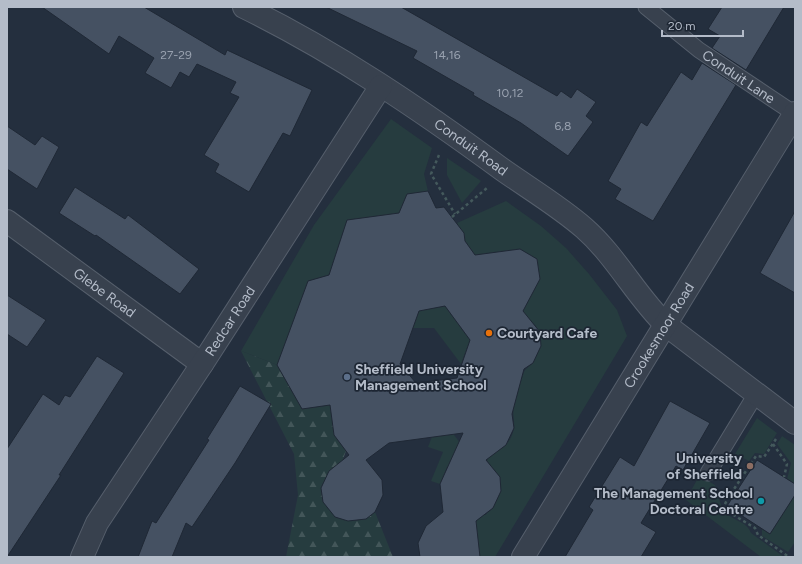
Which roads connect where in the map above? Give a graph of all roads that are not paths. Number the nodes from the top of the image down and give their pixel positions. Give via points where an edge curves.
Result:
1 (244, 7) edge
2 (646, 7) edge
3 (381, 86) junction
4 (795, 114) edge
5 (7, 221) edge
6 (666, 325) junction
7 (202, 364) junction
8 (756, 394) junction
9 (792, 421) edge
10 (708, 473) dead end
11 (82, 557) edge
12 (523, 557) edge

1 - 3 street, Conduit Road via 297,33
2 - 4 lane, Conduit Lane via 699,50
3 - 6 street, Conduit Road via 450,131 588,231
3 - 7 street, Redcar Road
4 - 6 street, Crookesmoor Road
5 - 7 street, Glebe Road
6 - 8 street, Conduit Road
6 - 12 street, Crookesmoor Road
7 - 11 street, Redcar Road via 97,523
8 - 9 street, Conduit Road
8 - 10 lane

